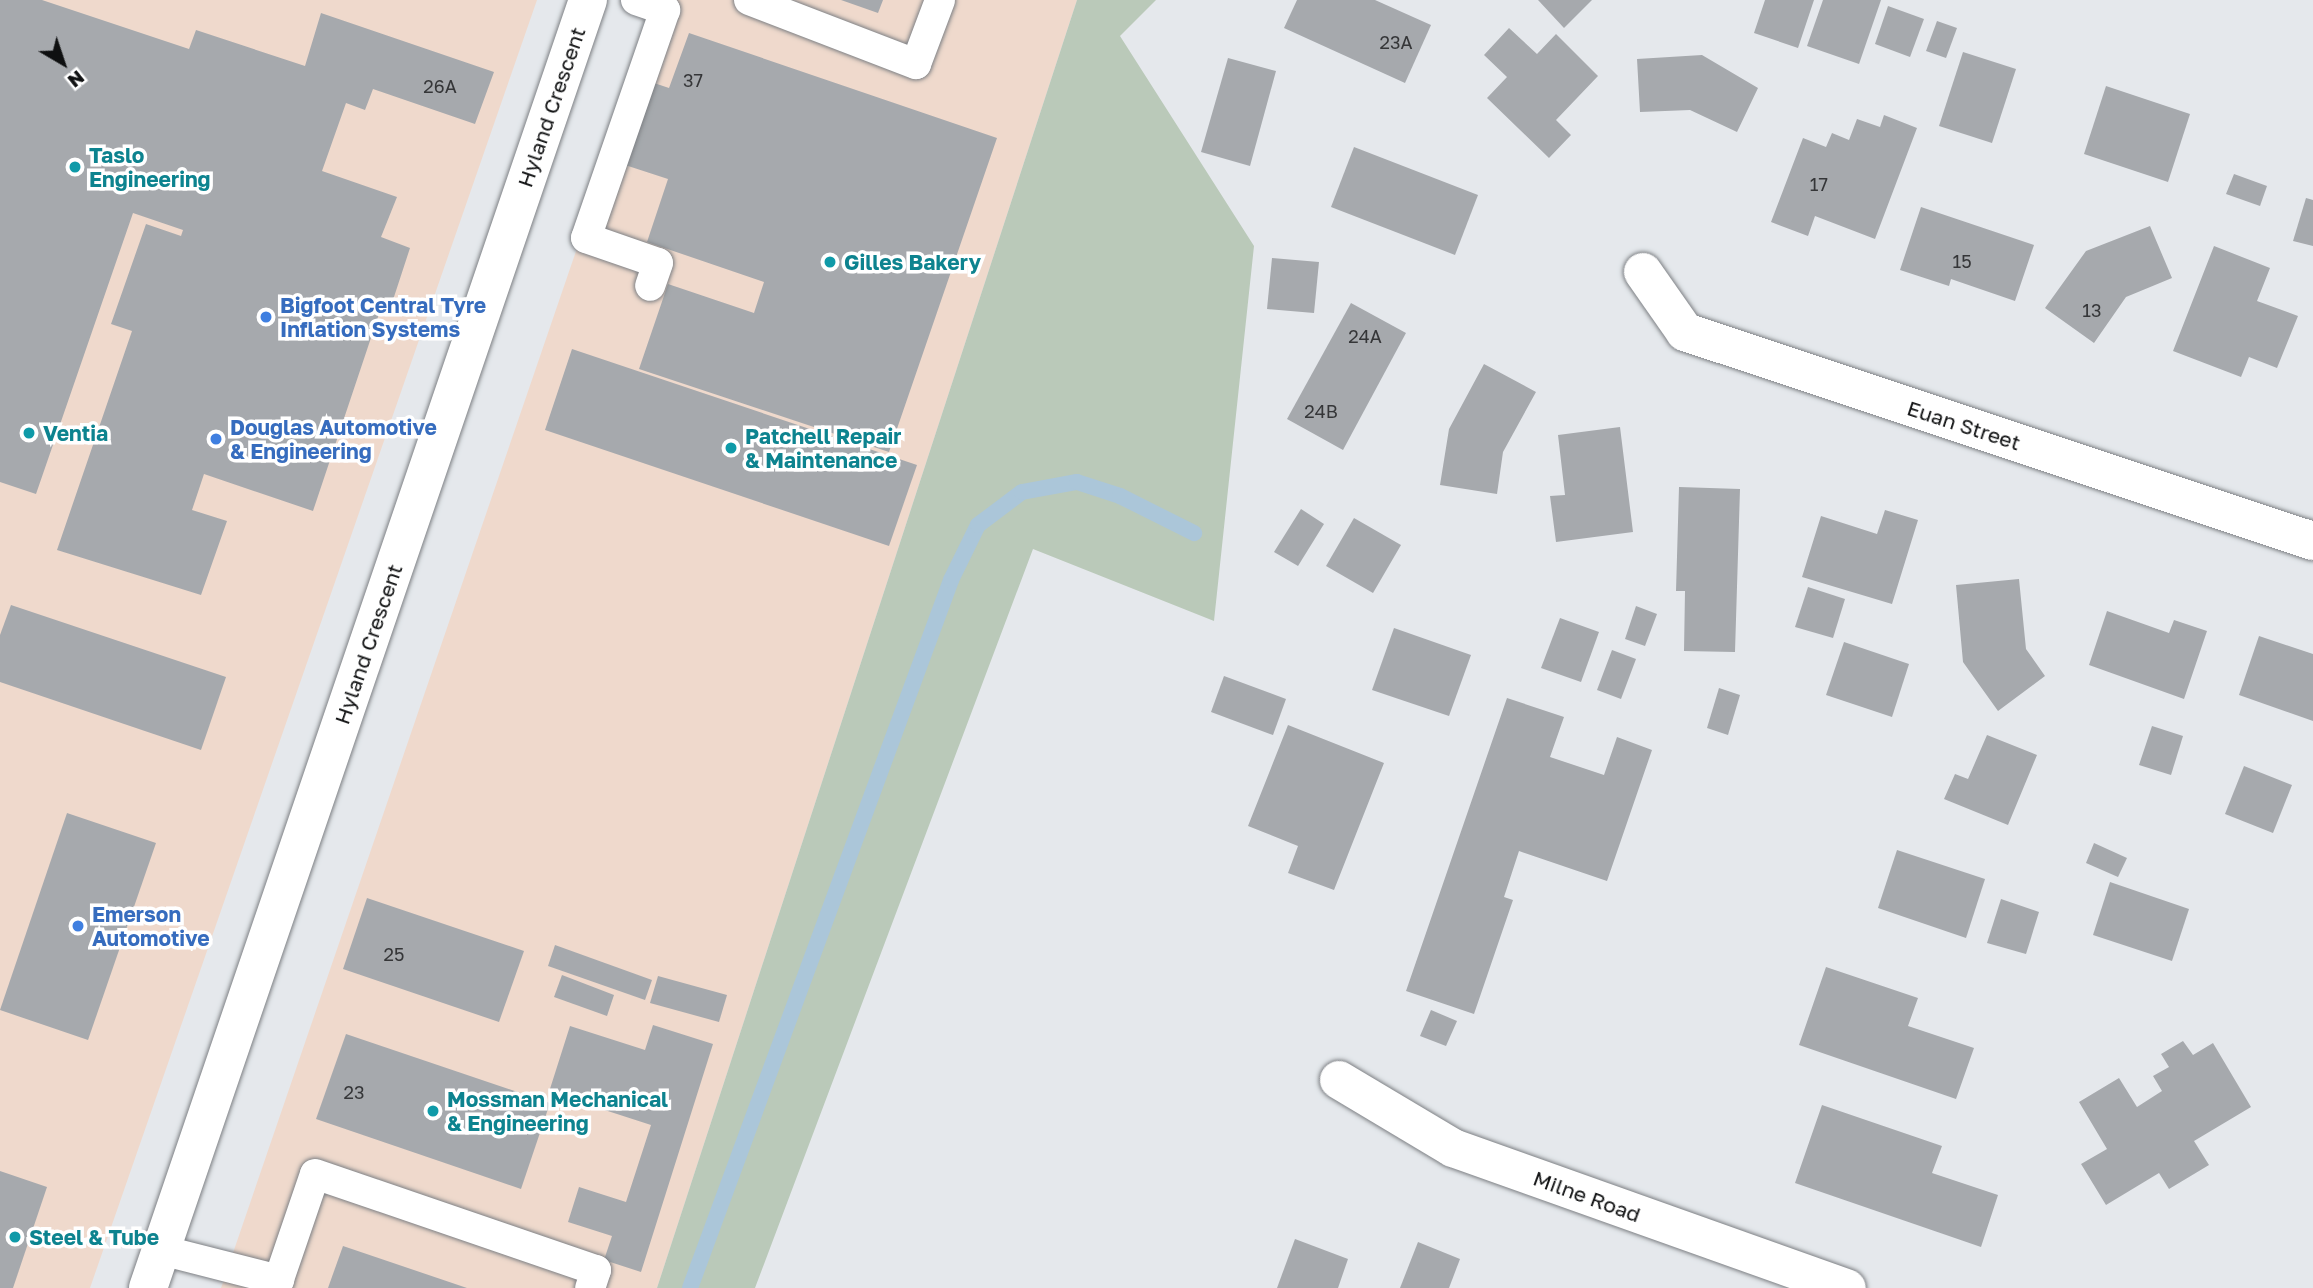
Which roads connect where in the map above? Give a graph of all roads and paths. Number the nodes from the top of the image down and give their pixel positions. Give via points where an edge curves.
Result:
1 (587, 0) edge
2 (636, 0) edge
3 (749, 0) edge
4 (940, 0) edge
5 (1643, 272) dead end
6 (650, 286) dead end
7 (2313, 541) edge
8 (1339, 1080) dead end
9 (161, 1250) junction
10 (277, 1284) edge
11 (148, 1288) edge
12 (590, 1288) edge
13 (1847, 1288) edge

1 - 9 street, Hyland Crescent
2 - 6 lane via 665,10 586,238 658,263
3 - 4 lane via 916,64
5 - 7 street, Euan Street via 1685,332
8 - 13 street, Milne Road via 1453,1148
9 - 10 lane
9 - 11 street, Hyland Crescent
10 - 12 lane via 315,1174 596,1270

